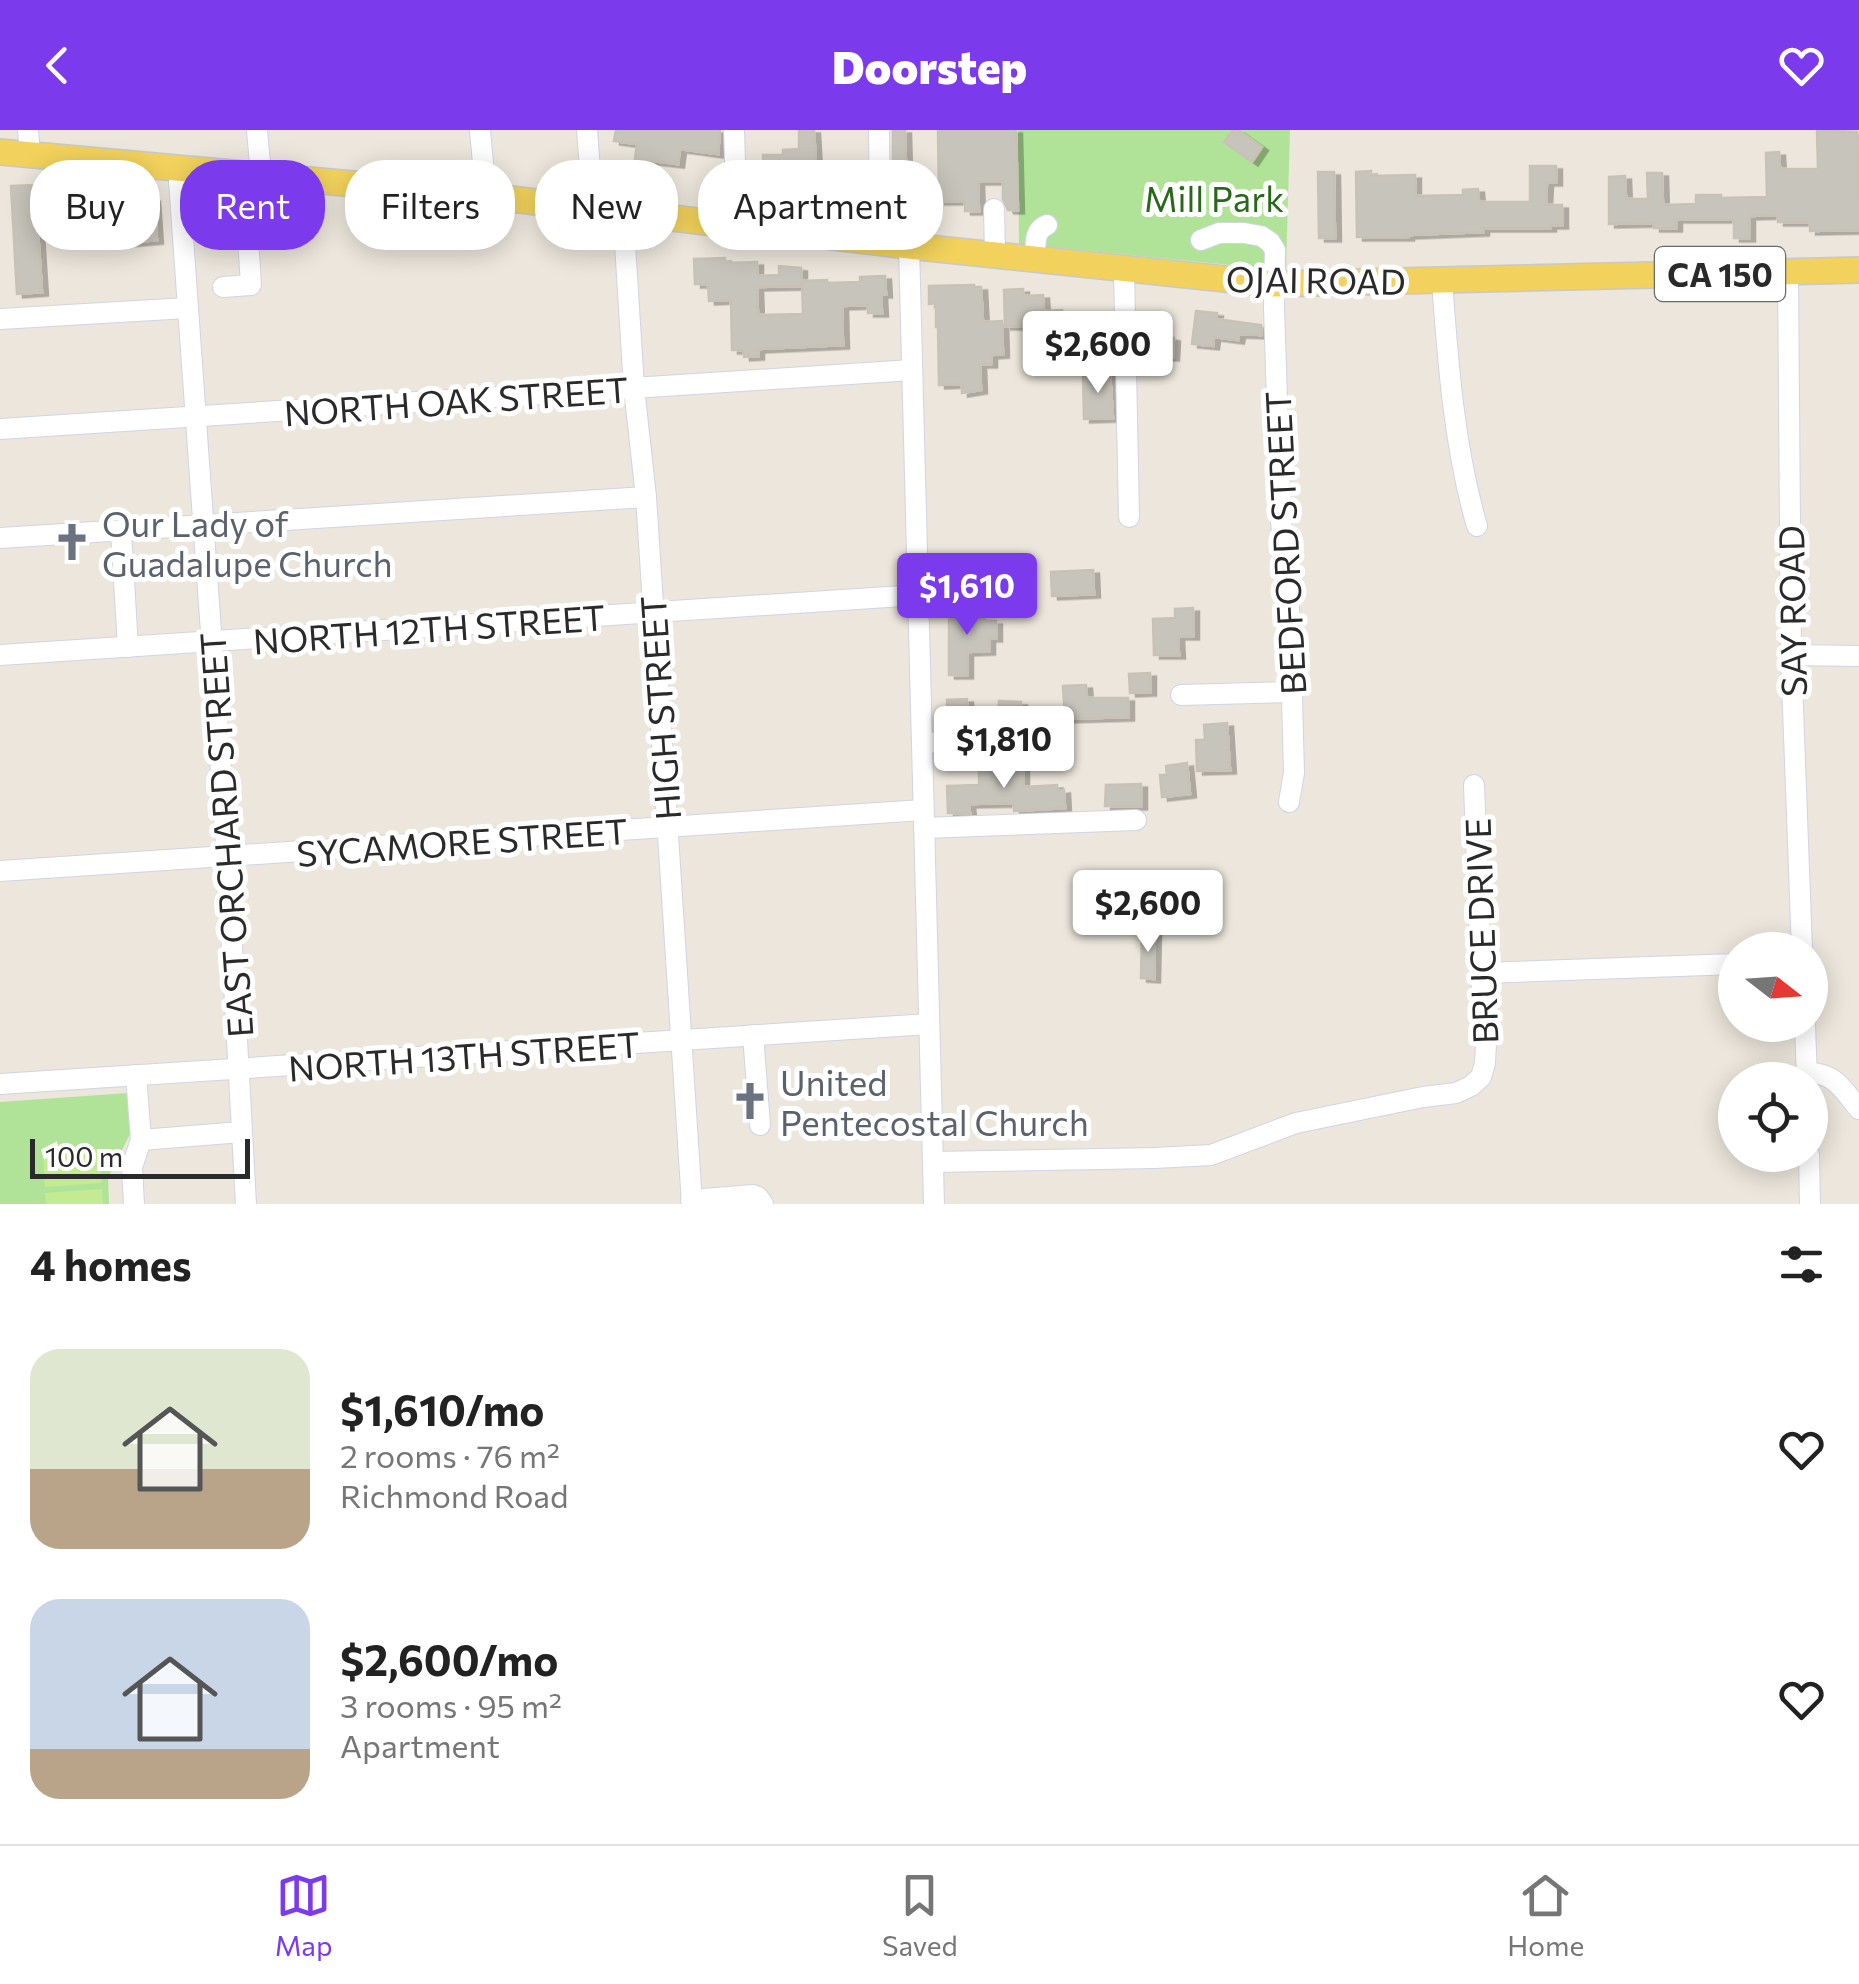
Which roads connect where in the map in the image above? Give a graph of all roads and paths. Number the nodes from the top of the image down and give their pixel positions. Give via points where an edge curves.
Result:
1 (257, 130) edge
2 (480, 130) edge
3 (587, 130) edge
4 (734, 130) edge
5 (879, 130) edge
6 (29, 143) edge
7 (0, 152) edge
8 (254, 160) edge
9 (483, 160) edge
10 (589, 160) edge
11 (735, 160) edge
12 (879, 160) edge
13 (178, 167) joint
14 (994, 210) dead end
15 (1047, 225) dead end
16 (1200, 240) dead end
17 (943, 249) edge
18 (251, 250) edge
19 (626, 250) edge
20 (909, 250) edge
21 (996, 254) junction
22 (1035, 258) junction
23 (1124, 268) junction
24 (1859, 270) edge
25 (1788, 272) junction
26 (1442, 281) junction
27 (1274, 284) junction
28 (223, 287) dead end
29 (188, 308) junction
30 (0, 319) edge
31 (912, 370) junction
32 (634, 388) junction
33 (195, 418) junction
34 (0, 429) edge
35 (646, 496) junction
36 (1130, 518) dead end
37 (204, 526) junction
38 (1477, 526) dead end
39 (120, 530) junction
40 (0, 538) edge
41 (918, 595) junction
42 (652, 613) junction
43 (212, 642) junction
44 (128, 647) junction
45 (0, 655) edge
46 (1791, 655) junction
47 (1859, 656) edge
48 (1291, 692) junction
49 (1181, 695) dead end
50 (1052, 736) dead end
51 (922, 743) junction
52 (1474, 785) dead end
53 (1288, 802) dead end
54 (924, 819) junction
55 (1136, 820) dead end
56 (667, 827) junction
57 (227, 857) junction
58 (0, 871) edge
59 (1801, 932) edge
60 (1718, 965) edge
61 (1481, 973) junction
62 (929, 1024) junction
63 (754, 1034) junction
64 (682, 1040) junction
65 (240, 1070) junction
66 (136, 1075) junction
67 (1828, 1075) edge
68 (0, 1084) edge
69 (1859, 1109) edge
70 (760, 1124) dead end
71 (242, 1132) junction
72 (142, 1140) junction
73 (932, 1162) junction
74 (1809, 1172) edge
75 (692, 1202) edge
76 (134, 1204) edge
77 (246, 1204) edge
78 (763, 1204) edge
79 (934, 1204) edge
80 (1810, 1204) edge

1 - 8 street
2 - 9 street
3 - 10 street
4 - 11 street
5 - 12 street
6 - 7 main road, OJAI ROAD / CA 150
6 - 13 main road, OJAI ROAD / CA 150
13 - 29 street, EAST ORCHARD STREET
14 - 21 street
15 - 22 street via 1037,234
16 - 27 street, BEDFORD STREET via 1232,232 1260,236 1275,250
17 - 21 main road, OJAI ROAD / CA 150
18 - 28 street via 251,285
19 - 32 street, HIGH STREET
20 - 31 street
21 - 22 main road, OJAI ROAD / CA 150
22 - 23 main road, OJAI ROAD / CA 150
23 - 27 main road, OJAI ROAD / CA 150
23 - 36 street
24 - 25 main road, OJAI ROAD / CA 150
25 - 26 main road, OJAI ROAD / CA 150
25 - 46 street, SAY ROAD
26 - 27 main road, OJAI ROAD / CA 150
26 - 38 street via 1449,379
27 - 48 street, BEDFORD STREET
29 - 30 street
29 - 33 street, EAST ORCHARD STREET
31 - 32 street, NORTH OAK STREET
31 - 41 street
32 - 33 street, NORTH OAK STREET
32 - 35 street, HIGH STREET
33 - 34 street, NORTH OAK STREET
33 - 37 street, EAST ORCHARD STREET
35 - 37 street
35 - 42 street, HIGH STREET
37 - 39 street
37 - 43 street, EAST ORCHARD STREET
39 - 40 street
39 - 44 street
41 - 42 street, NORTH 12TH STREET
41 - 51 street
42 - 43 street, NORTH 12TH STREET
42 - 56 street, HIGH STREET
43 - 44 street, NORTH 12TH STREET
43 - 57 street, EAST ORCHARD STREET
44 - 45 street, NORTH 12TH STREET
46 - 47 street
46 - 59 street, SAY ROAD
48 - 49 street
48 - 53 street, BEDFORD STREET via 1294,773
50 - 51 street
51 - 54 street
52 - 61 street, BRUCE DRIVE
54 - 55 street, SYCAMORE STREET
54 - 56 street, SYCAMORE STREET
54 - 62 street
56 - 57 street, SYCAMORE STREET
56 - 64 street, HIGH STREET
57 - 58 street, SYCAMORE STREET
57 - 65 street, EAST ORCHARD STREET
60 - 61 street
61 - 73 street, BRUCE DRIVE via 1485,1063 1480,1077 1456,1093 1296,1123 1211,1155
62 - 63 street, NORTH 13TH STREET
62 - 73 street
63 - 64 street, NORTH 13TH STREET
63 - 70 street
64 - 65 street, NORTH 13TH STREET
64 - 75 street, HIGH STREET
65 - 66 street, NORTH 13TH STREET
65 - 71 street, EAST ORCHARD STREET
66 - 68 street, NORTH 13TH STREET
66 - 72 street
67 - 69 street
71 - 72 street
71 - 77 street, EAST ORCHARD STREET
72 - 76 street via 132,1167
73 - 79 street
74 - 80 street
75 - 78 street via 753,1195

